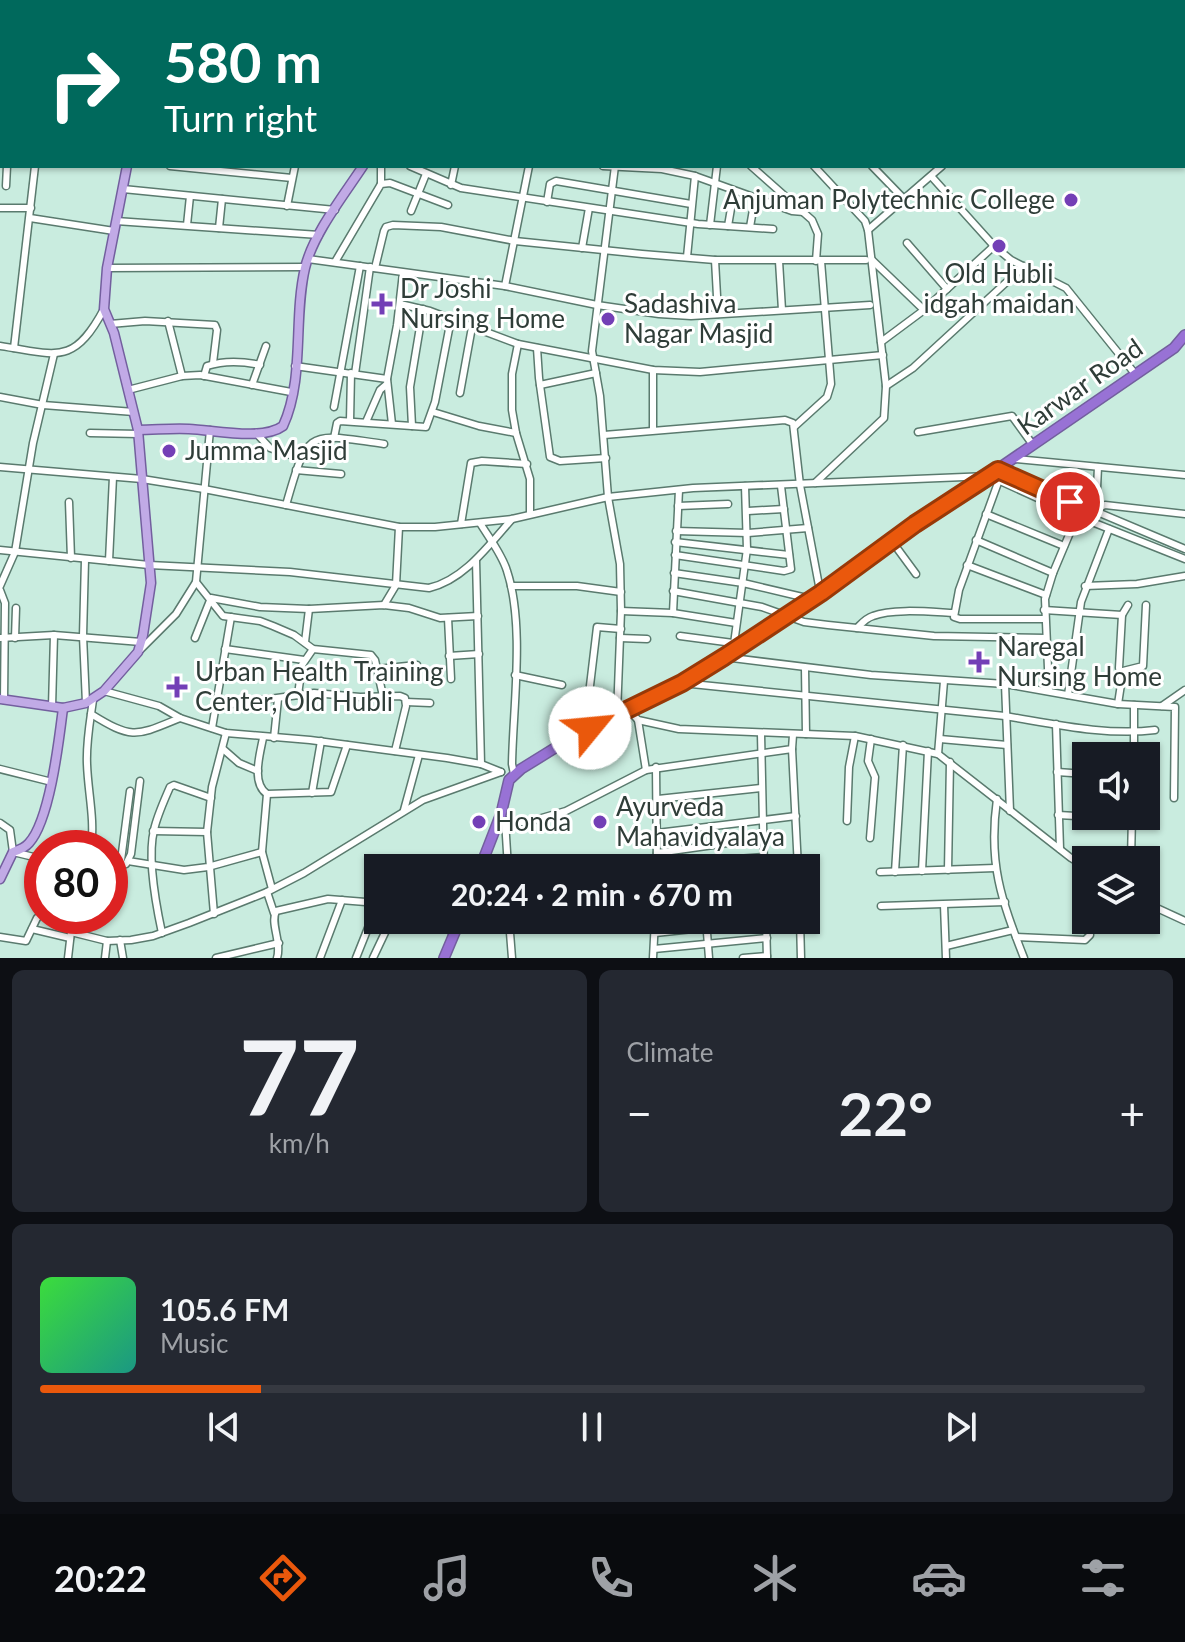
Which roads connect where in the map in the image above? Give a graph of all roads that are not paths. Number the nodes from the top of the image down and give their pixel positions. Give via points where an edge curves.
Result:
1 (7, 168) edge
2 (35, 168) edge
3 (127, 168) edge
4 (190, 168) edge
5 (294, 168) edge
6 (362, 168) edge
7 (381, 168) edge
8 (414, 168) edge
9 (455, 168) edge
10 (529, 168) edge
11 (614, 168) edge
12 (650, 168) edge
13 (717, 168) edge
14 (753, 168) edge
15 (816, 168) edge
16 (874, 168) edge
17 (940, 168) edge
18 (426, 174) junction
19 (695, 176) junction
20 (931, 176) junction
21 (292, 178) junction
22 (381, 184) junction
23 (714, 184) junction
24 (451, 185) junction
25 (6, 186) dead end
26 (123, 189) junction
27 (734, 191) junction
28 (611, 192) junction
29 (417, 194) junction
30 (190, 196) junction
31 (524, 198) junction
32 (755, 198) junction
33 (222, 199) junction
34 (904, 199) junction
35 (547, 202) junction
36 (691, 204) junction
37 (448, 205) dead end
38 (287, 206) junction
39 (0, 208) edge
40 (31, 208) junction
41 (589, 208) junction
42 (335, 210) junction
43 (411, 211) dead end
44 (608, 211) junction
45 (804, 212) junction
46 (30, 218) junction
47 (689, 223) junction
48 (187, 225) junction
49 (710, 225) junction
50 (115, 226) junction
51 (728, 226) junction
52 (750, 227) junction
53 (219, 228) junction
54 (773, 229) dead end
55 (868, 230) junction
56 (319, 235) junction
57 (515, 241) junction
58 (907, 243) dead end
59 (994, 246) junction
60 (582, 248) junction
61 (604, 250) junction
62 (687, 257) junction
63 (715, 260) junction
64 (869, 260) junction
65 (779, 261) junction
66 (819, 261) junction
67 (335, 262) junction
68 (307, 263) junction
69 (360, 266) junction
70 (107, 268) junction
71 (372, 268) junction
72 (1031, 269) junction
73 (403, 273) junction
74 (505, 286) junction
75 (947, 289) junction
76 (400, 304) junction
77 (597, 305) junction
78 (870, 305) dead end
79 (823, 308) junction
80 (104, 309) junction
81 (423, 309) junction
82 (782, 310) junction
83 (924, 310) junction
84 (718, 314) junction
85 (451, 319) junction
86 (168, 321) junction
87 (110, 324) junction
88 (472, 327) junction
89 (1185, 335) edge
90 (881, 342) junction
91 (518, 344) junction
92 (0, 346) edge
93 (266, 346) dead end
94 (14, 348) junction
95 (537, 348) junction
96 (54, 354) junction
97 (883, 355) junction
98 (594, 358) junction
99 (830, 362) junction
100 (213, 363) junction
101 (260, 365) junction
102 (295, 366) junction
103 (653, 370) junction
104 (340, 372) junction
105 (596, 373) junction
106 (353, 374) junction
107 (1136, 375) junction
108 (182, 376) junction
109 (204, 376) junction
110 (387, 382) junction
111 (252, 385) junction
112 (540, 385) junction
113 (886, 386) junction
114 (128, 390) junction
115 (291, 392) junction
116 (460, 393) dead end
117 (0, 397) edge
118 (43, 405) junction
119 (334, 407) dead end
120 (134, 412) junction
121 (433, 412) junction
122 (350, 421) junction
123 (366, 422) junction
124 (392, 424) junction
125 (412, 426) junction
126 (794, 427) junction
127 (210, 430) junction
128 (653, 430) junction
129 (138, 432) junction
130 (918, 432) dead end
131 (90, 433) dead end
132 (256, 433) junction
133 (516, 433) junction
134 (604, 435) junction
135 (334, 438) junction
136 (384, 444) dead end
137 (1034, 446) junction
138 (299, 458) junction
139 (606, 458) junction
140 (1015, 459) junction
141 (527, 464) junction
142 (0, 467) edge
143 (1098, 467) junction
144 (29, 470) junction
145 (296, 470) junction
146 (341, 474) dead end
147 (995, 475) junction
148 (1185, 475) edge
149 (113, 477) junction
150 (142, 479) junction
151 (814, 484) junction
152 (800, 485) junction
153 (745, 486) junction
154 (781, 486) junction
155 (204, 489) junction
156 (679, 490) junction
157 (608, 497) junction
158 (69, 502) dead end
159 (728, 504) dead end
160 (286, 505) junction
161 (678, 506) junction
162 (784, 509) junction
163 (1095, 510) junction
164 (748, 511) junction
165 (530, 514) junction
166 (986, 514) junction
167 (1185, 514) edge
168 (1077, 516) junction
169 (512, 519) junction
170 (1089, 521) junction
171 (480, 523) junction
172 (461, 524) junction
173 (399, 527) junction
174 (808, 528) junction
175 (1109, 529) junction
176 (676, 531) junction
177 (786, 531) junction
178 (748, 533) junction
179 (891, 540) junction
180 (976, 540) junction
181 (492, 542) junction
182 (675, 542) junction
183 (1064, 546) junction
184 (747, 549) junction
185 (1185, 549) edge
186 (0, 550) edge
187 (15, 552) junction
188 (675, 555) junction
189 (789, 555) junction
190 (71, 558) junction
191 (1185, 559) edge
192 (85, 560) junction
193 (476, 560) junction
194 (109, 561) junction
195 (149, 565) junction
196 (745, 565) junction
197 (967, 565) junction
198 (198, 568) junction
199 (674, 573) junction
200 (1053, 573) junction
201 (916, 574) dead end
202 (1185, 576) edge
203 (196, 582) junction
204 (743, 583) junction
205 (396, 585) junction
206 (511, 586) junction
207 (1085, 586) junction
208 (0, 588) edge
209 (673, 591) junction
210 (621, 592) junction
211 (821, 593) junction
212 (1046, 595) junction
213 (211, 598) junction
214 (811, 599) junction
215 (740, 603) junction
216 (384, 605) junction
217 (1128, 605) dead end
218 (1146, 605) dead end
219 (16, 608) dead end
220 (309, 609) junction
221 (1044, 610) junction
222 (621, 611) junction
223 (1080, 612) junction
224 (673, 613) junction
225 (954, 613) junction
226 (1122, 615) junction
227 (478, 616) junction
228 (786, 616) junction
229 (231, 617) junction
230 (448, 618) junction
231 (1044, 619) junction
232 (736, 623) junction
233 (857, 628) junction
234 (621, 629) junction
235 (54, 635) junction
236 (83, 636) junction
237 (680, 636) dead end
238 (2, 638) edge
239 (15, 638) junction
240 (195, 638) dead end
241 (620, 638) junction
242 (1046, 638) junction
243 (647, 639) dead end
244 (305, 642) junction
245 (139, 647) junction
246 (225, 649) junction
247 (313, 649) junction
248 (730, 651) junction
249 (479, 654) junction
250 (449, 656) junction
251 (304, 660) junction
252 (417, 665) dead end
253 (805, 668) junction
254 (1119, 668) dead end
255 (377, 669) junction
256 (515, 675) junction
257 (451, 679) dead end
258 (944, 681) junction
259 (682, 683) junction
260 (1005, 684) junction
261 (562, 685) dead end
262 (1185, 690) edge
263 (104, 691) junction
264 (1049, 691) junction
265 (298, 695) junction
266 (1068, 695) junction
267 (383, 696) junction
268 (806, 697) junction
269 (2, 699) edge
270 (278, 699) junction
271 (89, 702) junction
272 (406, 702) junction
273 (430, 703) dead end
274 (1118, 704) junction
275 (1134, 705) junction
276 (217, 706) junction
277 (1162, 706) junction
278 (52, 707) junction
279 (63, 708) junction
280 (628, 708) junction
281 (942, 711) junction
282 (91, 714) junction
283 (617, 714) junction
284 (1005, 716) junction
285 (180, 718) junction
286 (638, 720) junction
287 (1056, 724) junction
288 (212, 728) junction
289 (590, 728) junction
290 (1155, 730) dead end
291 (226, 733) junction
292 (1134, 733) junction
293 (761, 734) junction
294 (806, 734) junction
295 (793, 735) junction
296 (855, 736) junction
297 (263, 738) junction
298 (274, 738) junction
299 (871, 739) junction
300 (940, 739) junction
301 (321, 741) junction
302 (1134, 742) edge
303 (347, 745) junction
304 (903, 745) junction
305 (1007, 745) junction
306 (223, 749) junction
307 (792, 749) junction
308 (395, 751) junction
309 (928, 751) junction
310 (760, 753) junction
311 (938, 754) junction
312 (419, 755) junction
313 (950, 761) junction
314 (481, 764) junction
315 (656, 767) junction
316 (0, 769) edge
317 (646, 770) junction
318 (258, 771) junction
319 (501, 772) junction
320 (1057, 772) junction
321 (1072, 773) edge
322 (511, 777) junction
323 (140, 781) dead end
324 (52, 782) junction
325 (761, 788) junction
326 (130, 791) dead end
327 (312, 793) junction
328 (267, 794) junction
329 (211, 798) junction
330 (1174, 798) dead end
331 (658, 799) junction
332 (997, 799) junction
333 (404, 810) junction
334 (1010, 811) junction
335 (1058, 815) junction
336 (796, 816) junction
337 (1072, 816) edge
338 (504, 818) junction
339 (762, 820) junction
340 (847, 821) dead end
341 (0, 823) edge
342 (92, 830) edge
343 (125, 830) edge
344 (153, 831) junction
345 (207, 832) junction
346 (657, 833) junction
347 (763, 838) junction
348 (870, 838) dead end
349 (1060, 849) junction
350 (13, 852) junction
351 (262, 852) junction
352 (657, 853) joint
353 (487, 854) edge
354 (507, 854) edge
355 (764, 854) edge
356 (797, 854) edge
357 (24, 855) edge
358 (1072, 857) edge
359 (128, 861) joint
360 (154, 867) junction
361 (208, 867) junction
362 (995, 868) junction
363 (948, 870) junction
364 (922, 871) junction
365 (880, 872) dead end
366 (895, 872) junction
367 (1, 873) edge
368 (270, 890) junction
369 (342, 900) junction
370 (364, 902) edge
371 (1005, 902) junction
372 (944, 905) junction
373 (881, 906) dead end
374 (1160, 909) edge
375 (274, 913) junction
376 (214, 914) junction
377 (1185, 921) edge
378 (162, 933) junction
379 (30, 934) edge
380 (64, 934) edge
381 (366, 934) edge
382 (384, 934) edge
383 (455, 934) edge
384 (510, 934) edge
385 (655, 934) edge
386 (707, 934) edge
387 (767, 934) edge
388 (800, 934) edge
389 (1015, 934) junction
390 (1090, 934) edge
391 (70, 935) junction
392 (0, 937) edge
393 (767, 938) junction
394 (120, 940) junction
395 (107, 941) junction
396 (279, 943) junction
397 (708, 944) junction
398 (946, 946) junction
399 (654, 949) junction
400 (767, 957) edge
401 (68, 958) edge
402 (105, 958) edge
403 (123, 958) edge
404 (216, 958) edge
405 (277, 958) edge
406 (320, 958) edge
407 (356, 958) edge
408 (373, 958) edge
409 (444, 958) edge
410 (512, 958) edge
411 (653, 958) edge
412 (709, 958) edge
413 (743, 958) edge
414 (801, 958) edge
415 (946, 958) edge
416 (1024, 958) edge

1 - 25 street
2 - 40 street
3 - 26 main road
4 - 21 street
5 - 21 street
6 - 42 main road
7 - 22 street
8 - 18 street
9 - 24 street
10 - 31 street
11 - 28 street
12 - 19 street
13 - 23 street
14 - 45 street
15 - 55 street
16 - 34 street
17 - 20 street
18 - 24 street
18 - 29 street
19 - 23 street
19 - 36 street
20 - 34 street
20 - 59 street
21 - 38 street
22 - 29 street
22 - 67 street
23 - 27 street
23 - 49 street
24 - 31 street
26 - 30 street
26 - 50 main road
27 - 32 street
27 - 51 street
28 - 35 street via 552,182
28 - 36 street
28 - 44 street
29 - 37 street
29 - 43 street
30 - 33 street
30 - 48 street
31 - 35 street
31 - 57 street
32 - 45 street
32 - 52 street
33 - 38 street
33 - 53 street
34 - 55 street
35 - 41 street
36 - 47 street
38 - 42 street
39 - 40 street
40 - 46 street
41 - 44 street
41 - 60 street
42 - 56 main road
44 - 47 street
44 - 61 street
45 - 66 street via 816,227
46 - 50 street
46 - 94 street
47 - 49 street
47 - 62 street
48 - 50 street
48 - 53 street
49 - 51 street
50 - 70 main road
51 - 52 street
52 - 54 street
53 - 56 street
55 - 64 street
56 - 68 main road
57 - 60 street
57 - 71 street via 441,227 388,226
57 - 74 street
58 - 75 street
59 - 72 street
59 - 75 street
60 - 61 street
61 - 62 street
61 - 77 street
62 - 63 street
63 - 65 street
63 - 84 street
64 - 66 street
64 - 83 street
64 - 90 street
65 - 66 street
65 - 82 street
66 - 79 street
67 - 68 street
67 - 69 street
68 - 70 street
68 - 102 main road
69 - 71 street
69 - 104 street
70 - 80 main road
71 - 73 street
71 - 106 street
72 - 107 street via 1066,288
72 - 113 street
73 - 74 street
73 - 76 street
74 - 77 street
75 - 83 street
76 - 81 street
76 - 110 street
77 - 84 street via 659,314
77 - 98 street
78 - 79 street
79 - 82 street
79 - 99 street
80 - 87 main road
80 - 96 street via 82,342
81 - 85 street
81 - 125 street via 410,387
82 - 84 street
83 - 90 street
85 - 88 street
85 - 121 street
86 - 87 street
86 - 100 street via 215,325
86 - 108 street
87 - 114 main road
88 - 91 street
88 - 116 street
89 - 107 highway, Karwar Road
90 - 97 street
91 - 95 street
91 - 133 street via 511,392
92 - 94 street
93 - 101 street
94 - 96 street
95 - 98 street
95 - 112 street
96 - 118 street
97 - 99 street
97 - 113 street
98 - 103 street
98 - 105 street
99 - 103 street via 700,372
99 - 126 street via 830,391
100 - 101 street
100 - 109 street
101 - 111 street
102 - 104 street
102 - 115 main road
103 - 128 street
104 - 106 street
104 - 119 street
105 - 112 street
105 - 134 street
106 - 110 street
106 - 122 street
107 - 137 highway, Karwar Road
108 - 109 street
108 - 114 street
109 - 111 street
110 - 123 street
110 - 124 street
111 - 115 street
112 - 139 street via 550,457
113 - 151 street via 884,418
114 - 120 main road
115 - 132 main road via 283,426
117 - 118 street
118 - 120 street
118 - 144 street
120 - 129 main road
121 - 125 street via 426,427
121 - 133 street
122 - 123 street
122 - 135 street via 338,422
123 - 124 street
124 - 125 street
126 - 128 street via 785,420
126 - 152 street
127 - 129 main road
127 - 132 main road
127 - 155 street
128 - 134 street
129 - 131 street
129 - 150 main road
130 - 137 street via 1012,416
132 - 138 street via 270,448
133 - 141 street
134 - 139 street
135 - 136 street
135 - 138 street via 312,441
137 - 140 highway, Karwar Road
138 - 145 street
139 - 157 street
140 - 143 street
140 - 147 highway, Karwar Road
141 - 165 street
141 - 172 street via 471,463
142 - 144 street
143 - 148 street
143 - 163 street
144 - 149 street
144 - 187 street
145 - 146 street
145 - 160 street
147 - 151 street
147 - 163 street
147 - 166 street
147 - 168 street
147 - 179 highway, Karwar Road
149 - 150 street
149 - 194 street
150 - 155 street
150 - 195 main road
151 - 152 street
152 - 154 street
152 - 174 street
153 - 154 street
153 - 156 street
153 - 164 street
154 - 162 street
155 - 160 street
155 - 198 street
156 - 157 street
156 - 161 street
157 - 165 street
157 - 210 street
158 - 190 street
159 - 161 street
160 - 173 street
161 - 176 street
162 - 164 street
162 - 177 street
163 - 167 street via 1105,505
163 - 170 street
163 - 185 street
164 - 178 street
165 - 169 street
166 - 180 street
166 - 183 street
168 - 170 street
168 - 183 street
169 - 171 street
169 - 181 street
170 - 175 street
171 - 172 street
171 - 181 street
172 - 173 street
173 - 205 street
174 - 177 street
174 - 211 street
175 - 191 street
175 - 207 street
176 - 178 street
176 - 182 street
177 - 178 street
177 - 189 street
178 - 184 street
179 - 201 street
179 - 211 highway, Karwar Road
180 - 197 street
180 - 200 street
181 - 193 street
181 - 206 street
182 - 184 street
182 - 188 street
183 - 200 street
184 - 189 street
184 - 196 street
186 - 187 street
187 - 190 street
187 - 208 street
188 - 196 street
188 - 199 street
189 - 196 street via 788,571
190 - 192 street
192 - 194 street
192 - 236 street
193 - 205 street via 438,586
193 - 227 street
194 - 195 street
195 - 198 street
195 - 245 main road via 150,596
196 - 204 street
197 - 212 street
197 - 225 street
198 - 203 street
198 - 205 street
199 - 204 street
199 - 209 street
200 - 212 street
202 - 207 street
203 - 213 street
203 - 245 street via 176,614
204 - 214 street
204 - 215 street
205 - 216 street
206 - 210 street
206 - 256 street
207 - 223 street
208 - 238 street
209 - 215 street
209 - 224 street
210 - 222 street
211 - 214 highway, Karwar Road
212 - 221 street
213 - 220 street
213 - 229 street via 217,611
213 - 240 street
214 - 228 highway, Karwar Road
215 - 228 street
215 - 232 street
216 - 220 street
216 - 230 street
217 - 226 street
218 - 274 street via 1143,666 1123,671
219 - 239 street
220 - 244 street
221 - 223 street
221 - 231 street
222 - 224 street
222 - 234 street
223 - 226 street
223 - 266 street
224 - 232 street
225 - 231 street via 960,619
225 - 233 street via 881,614
226 - 254 street
227 - 230 street
227 - 249 street
228 - 233 street
228 - 248 highway, Karwar Road
229 - 244 street via 260,621
229 - 246 street
230 - 250 street
231 - 242 street
232 - 248 street
233 - 242 street
234 - 241 street
234 - 289 street via 597,627
235 - 236 street
235 - 239 street
235 - 278 street
236 - 245 street
236 - 271 street
237 - 248 street
238 - 239 street
238 - 269 street
241 - 243 street
241 - 283 street
242 - 264 street
244 - 247 street
245 - 263 main road
246 - 251 street
246 - 276 street
247 - 251 street
247 - 255 street via 366,653 374,657
248 - 253 street
248 - 259 highway, Karwar Road
249 - 250 street
249 - 314 street
250 - 257 street
251 - 265 street
252 - 255 street
253 - 258 street
253 - 268 street
255 - 267 street
256 - 261 street
256 - 322 street
258 - 260 street
258 - 281 street
259 - 268 street
259 - 280 highway, Karwar Road
260 - 264 street
260 - 284 street
262 - 277 street
263 - 271 main road
263 - 285 street via 159,706
264 - 266 street
265 - 267 street
265 - 270 street
266 - 274 street
267 - 272 street via 400,696
268 - 281 street
268 - 294 street
269 - 278 main road
270 - 276 street
270 - 298 street
271 - 279 main road
271 - 282 street
272 - 273 street
272 - 308 street
274 - 275 street
275 - 277 street
275 - 292 street
276 - 288 street
277 - 330 street via 1175,707
278 - 279 main road
279 - 324 main road
280 - 283 highway, Karwar Road
280 - 286 street
281 - 284 street
281 - 300 street
282 - 285 street via 136,734
282 - 342 street via 86,739
283 - 289 highway, Karwar Road
284 - 287 street
284 - 305 street
285 - 288 street
286 - 293 street via 679,729
286 - 317 street
287 - 292 street
287 - 320 street
288 - 291 street
289 - 322 highway, Karwar Road
290 - 292 street
291 - 297 street
291 - 306 street
292 - 302 street
293 - 295 street
293 - 310 street
294 - 295 street
294 - 296 street
295 - 307 street
296 - 299 street
296 - 340 street
297 - 298 street
297 - 318 street
298 - 301 street
299 - 304 street
299 - 348 street via 868,761 875,777
300 - 305 street
300 - 311 street
301 - 303 street
301 - 327 street
303 - 308 street
303 - 327 street via 333,790
304 - 309 street
304 - 366 street
305 - 334 street
306 - 318 street
306 - 329 street
307 - 310 street
307 - 336 street
308 - 312 street
309 - 311 street
309 - 364 street
310 - 315 street
310 - 325 street
311 - 313 street
312 - 314 street
312 - 333 street
313 - 332 street
313 - 363 street
314 - 319 street
315 - 317 street
315 - 331 street
316 - 324 street
317 - 338 street via 566,811 528,822
318 - 328 street via 260,788
319 - 322 street
319 - 333 street
320 - 321 street
320 - 335 street
322 - 338 highway
323 - 359 street
324 - 350 main road via 33,837
325 - 331 street
325 - 339 street
326 - 343 street
327 - 328 street
328 - 351 street
329 - 344 street via 172,786
329 - 345 street
331 - 346 street
332 - 334 street
332 - 362 street via 992,829
333 - 368 street
334 - 349 street
335 - 337 street
335 - 349 street
336 - 339 street
336 - 356 street
338 - 353 highway
338 - 354 street
339 - 346 street
339 - 347 street
341 - 350 street via 10,830
344 - 345 street
344 - 360 street
345 - 361 street
346 - 352 street
347 - 352 street
347 - 355 street
349 - 358 street
350 - 357 street
350 - 367 main road
351 - 361 street
351 - 368 street
359 - 360 street
360 - 361 street
360 - 378 street via 153,895
361 - 376 street
362 - 363 street
362 - 371 street
363 - 364 street
364 - 366 street
365 - 366 street
368 - 375 street
368 - 376 street
369 - 370 street
369 - 375 street via 313,901
369 - 406 street
371 - 372 street
371 - 389 street
372 - 373 street
372 - 398 street
374 - 377 street
375 - 396 street
376 - 378 street
378 - 394 street
379 - 392 street via 26,941
380 - 391 street
381 - 407 street
382 - 408 street
383 - 409 highway
384 - 410 street
385 - 399 street
386 - 397 street
387 - 393 street
388 - 414 street
389 - 390 street via 1085,940
389 - 398 street
389 - 416 street
391 - 395 street
391 - 401 street
393 - 397 street
393 - 400 street
394 - 395 street
394 - 403 street
395 - 402 street
396 - 404 street
396 - 405 street
397 - 399 street
397 - 412 street
398 - 415 street
399 - 411 street
400 - 413 street

